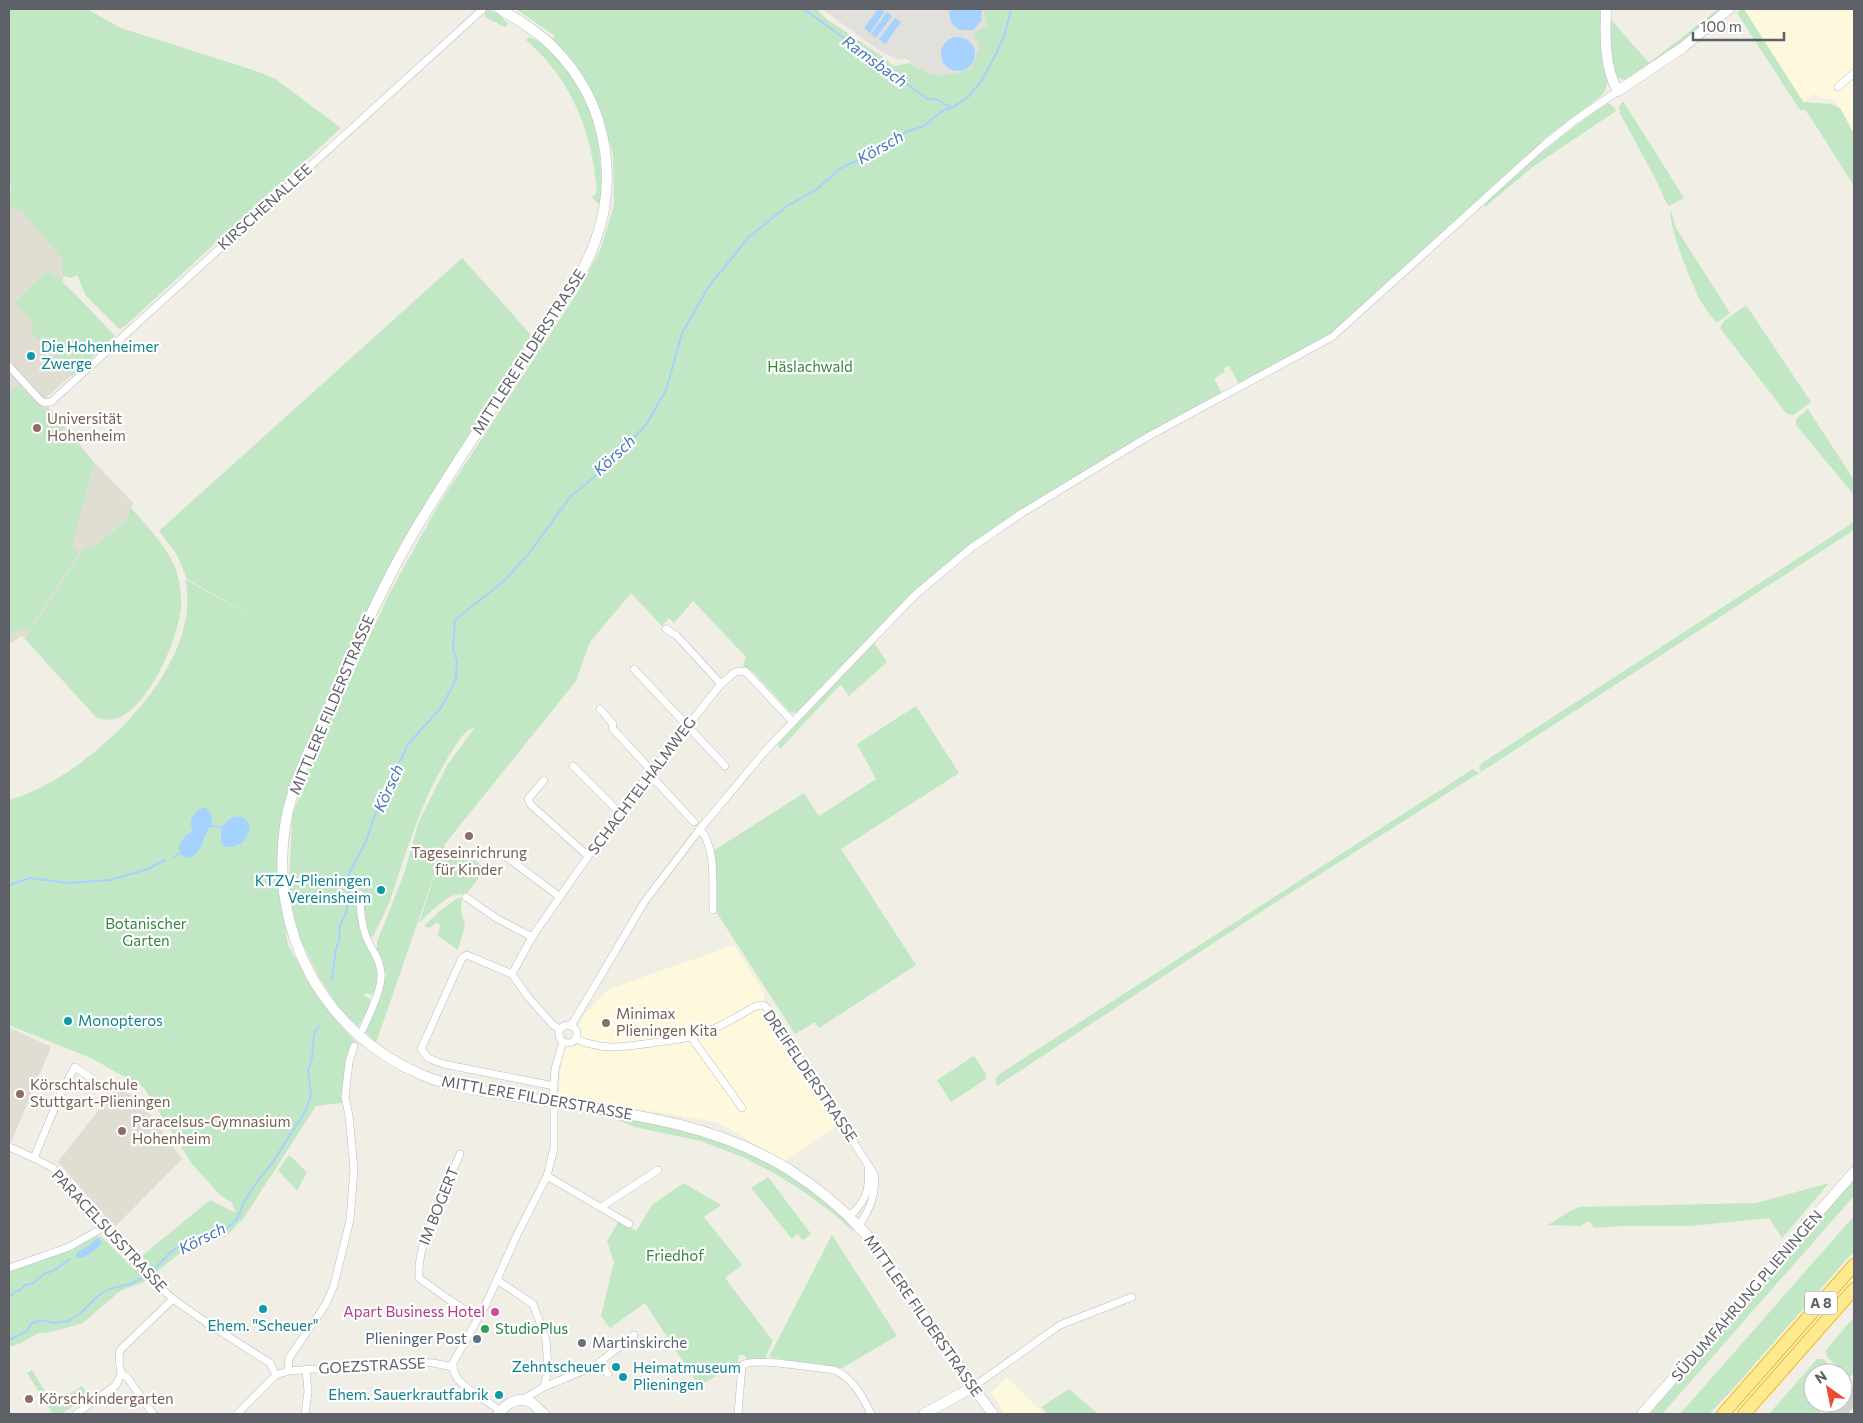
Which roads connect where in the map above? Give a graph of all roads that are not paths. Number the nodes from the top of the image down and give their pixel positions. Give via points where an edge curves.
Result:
1 (483, 9) edge
2 (500, 9) edge
3 (1606, 9) edge
4 (1729, 9) edge
5 (1854, 73) edge
6 (1838, 86) dead end
7 (1618, 91) junction
8 (9, 366) edge
9 (666, 629) dead end
10 (634, 669) dead end
11 (721, 684) junction
12 (600, 709) dead end
13 (793, 722) junction
14 (688, 725) junction
15 (573, 766) dead end
16 (725, 766) dead end
17 (651, 770) junction
18 (544, 780) dead end
19 (619, 812) junction
20 (694, 822) dead end
21 (700, 828) junction
22 (501, 853) dead end
23 (588, 856) junction
24 (360, 894) dead end
25 (466, 897) dead end
26 (560, 897) junction
27 (714, 910) dead end
28 (532, 937) junction
29 (512, 974) junction
30 (571, 1026) junction
31 (363, 1029) dead end
32 (560, 1029) junction
33 (691, 1037) junction
34 (576, 1039) junction
35 (563, 1042) junction
36 (354, 1046) dead end
37 (91, 1078) dead end
38 (554, 1086) junction
39 (742, 1108) dead end
40 (9, 1147) edge
41 (460, 1154) dead end
42 (34, 1158) junction
43 (868, 1163) junction
44 (658, 1170) dead end
45 (1852, 1175) edge
46 (548, 1176) junction
47 (601, 1207) junction
48 (849, 1217) junction
49 (629, 1224) dead end
50 (859, 1226) junction
51 (104, 1227) junction
52 (1854, 1265) edge
53 (9, 1268) edge
54 (497, 1280) junction
55 (1854, 1289) edge
56 (1132, 1297) dead end
57 (173, 1299) junction
58 (478, 1318) junction
59 (634, 1335) dead end
60 (600, 1362) junction
61 (453, 1367) junction
62 (306, 1369) junction
63 (288, 1371) junction
64 (122, 1374) junction
65 (608, 1374) dead end
66 (276, 1375) junction
67 (544, 1387) junction
68 (973, 1387) junction
69 (529, 1398) junction
70 (1737, 1399) junction
71 (499, 1413) edge
72 (76, 1414) edge
73 (154, 1414) edge
74 (237, 1414) edge
75 (305, 1414) edge
76 (544, 1414) edge
77 (738, 1414) edge
78 (871, 1414) edge
79 (924, 1414) edge
80 (993, 1414) edge
81 (1642, 1414) edge
82 (1715, 1414) edge
83 (1724, 1414) edge
84 (1744, 1414) edge

1 - 8 street, KIRSCHENALLEE via 51,402 40,400
2 - 48 main road, MITTLERE FILDERSTRASSE via 552,47 570,67 588,97 599,124 607,160 602,222 584,267 412,535 365,627 288,810 282,861 290,924 308,970 326,1000 355,1033 403,1066 442,1083 658,1120 718,1136 787,1169
3 - 7 main road via 1608,62
4 - 7 main road via 1682,48
5 - 6 street
7 - 13 street via 1539,149 1327,340 1143,440 1017,516 971,548 900,609
9 - 11 street via 677,636
10 - 14 street
11 - 13 street, SCHACHTELHALMWEG via 735,672 745,671
11 - 14 street, SCHACHTELHALMWEG
12 - 17 street via 613,724 612,728
13 - 21 street
14 - 16 street
14 - 17 street, SCHACHTELHALMWEG
15 - 19 street
17 - 19 street, SCHACHTELHALMWEG
17 - 20 street via 653,778
18 - 23 street via 528,799 531,805
19 - 23 street, SCHACHTELHALMWEG
21 - 27 street via 711,854
21 - 30 street via 645,901
22 - 26 street
23 - 26 street, SCHACHTELHALMWEG
24 - 31 street via 365,933 378,957 381,974
25 - 28 street
26 - 28 street, SCHACHTELHALMWEG
28 - 29 street, SCHACHTELHALMWEG
29 - 32 street via 528,997
29 - 38 street via 467,956 462,958 421,1049 428,1058 443,1064
30 - 32 street
30 - 34 street via 576,1031
32 - 35 street via 558,1034
33 - 34 street, DREIFELDERSTRASSE via 611,1048
33 - 39 street
33 - 43 street, DREIFELDERSTRASSE via 720,1026 756,1006 768,1008
34 - 35 street via 568,1044
35 - 38 street
36 - 63 street via 345,1097 354,1169 350,1220 326,1304 289,1358
37 - 42 street via 75,1067
38 - 46 street, bridge via 554,1148
40 - 42 street, PARACELSUSSTRASSE
41 - 58 street, IM BOGERT via 422,1244 419,1278
42 - 51 street, PARACELSUSSTRASSE via 53,1168
43 - 48 street via 869,1186 863,1201
43 - 50 street, DREIFELDERSTRASSE via 874,1174 875,1192 868,1213
44 - 47 street
45 - 81 main road, SÜDUMFAHRUNG PLIENINGEN
46 - 47 street
46 - 54 street
47 - 49 street
48 - 50 main road, MITTLERE FILDERSTRASSE
50 - 68 main road, MITTLERE FILDERSTRASSE
51 - 53 street via 69,1247
51 - 57 street, PARACELSUSSTRASSE
52 - 70 highway, A 8
54 - 58 street
54 - 67 street via 533,1304 546,1339 548,1370
55 - 84 highway, A 8
56 - 68 street via 1060,1326
57 - 64 street via 120,1350
57 - 66 street, PARACELSUSSTRASSE via 270,1363
58 - 61 street via 456,1355
59 - 60 street
60 - 65 street
60 - 67 street
61 - 62 street, GOEZSTRASSE via 415,1362
61 - 71 street via 454,1374
62 - 63 street, GOEZSTRASSE
62 - 75 street via 308,1392
63 - 66 street, GOEZSTRASSE
64 - 72 street via 116,1385
64 - 73 street
66 - 74 street
67 - 69 street
68 - 79 main road
68 - 80 main road, MITTLERE FILDERSTRASSE
69 - 71 main road via 512,1402
69 - 76 main road
70 - 82 highway
70 - 83 highway, A 8
77 - 78 street via 742,1365 748,1362 834,1370 849,1379

